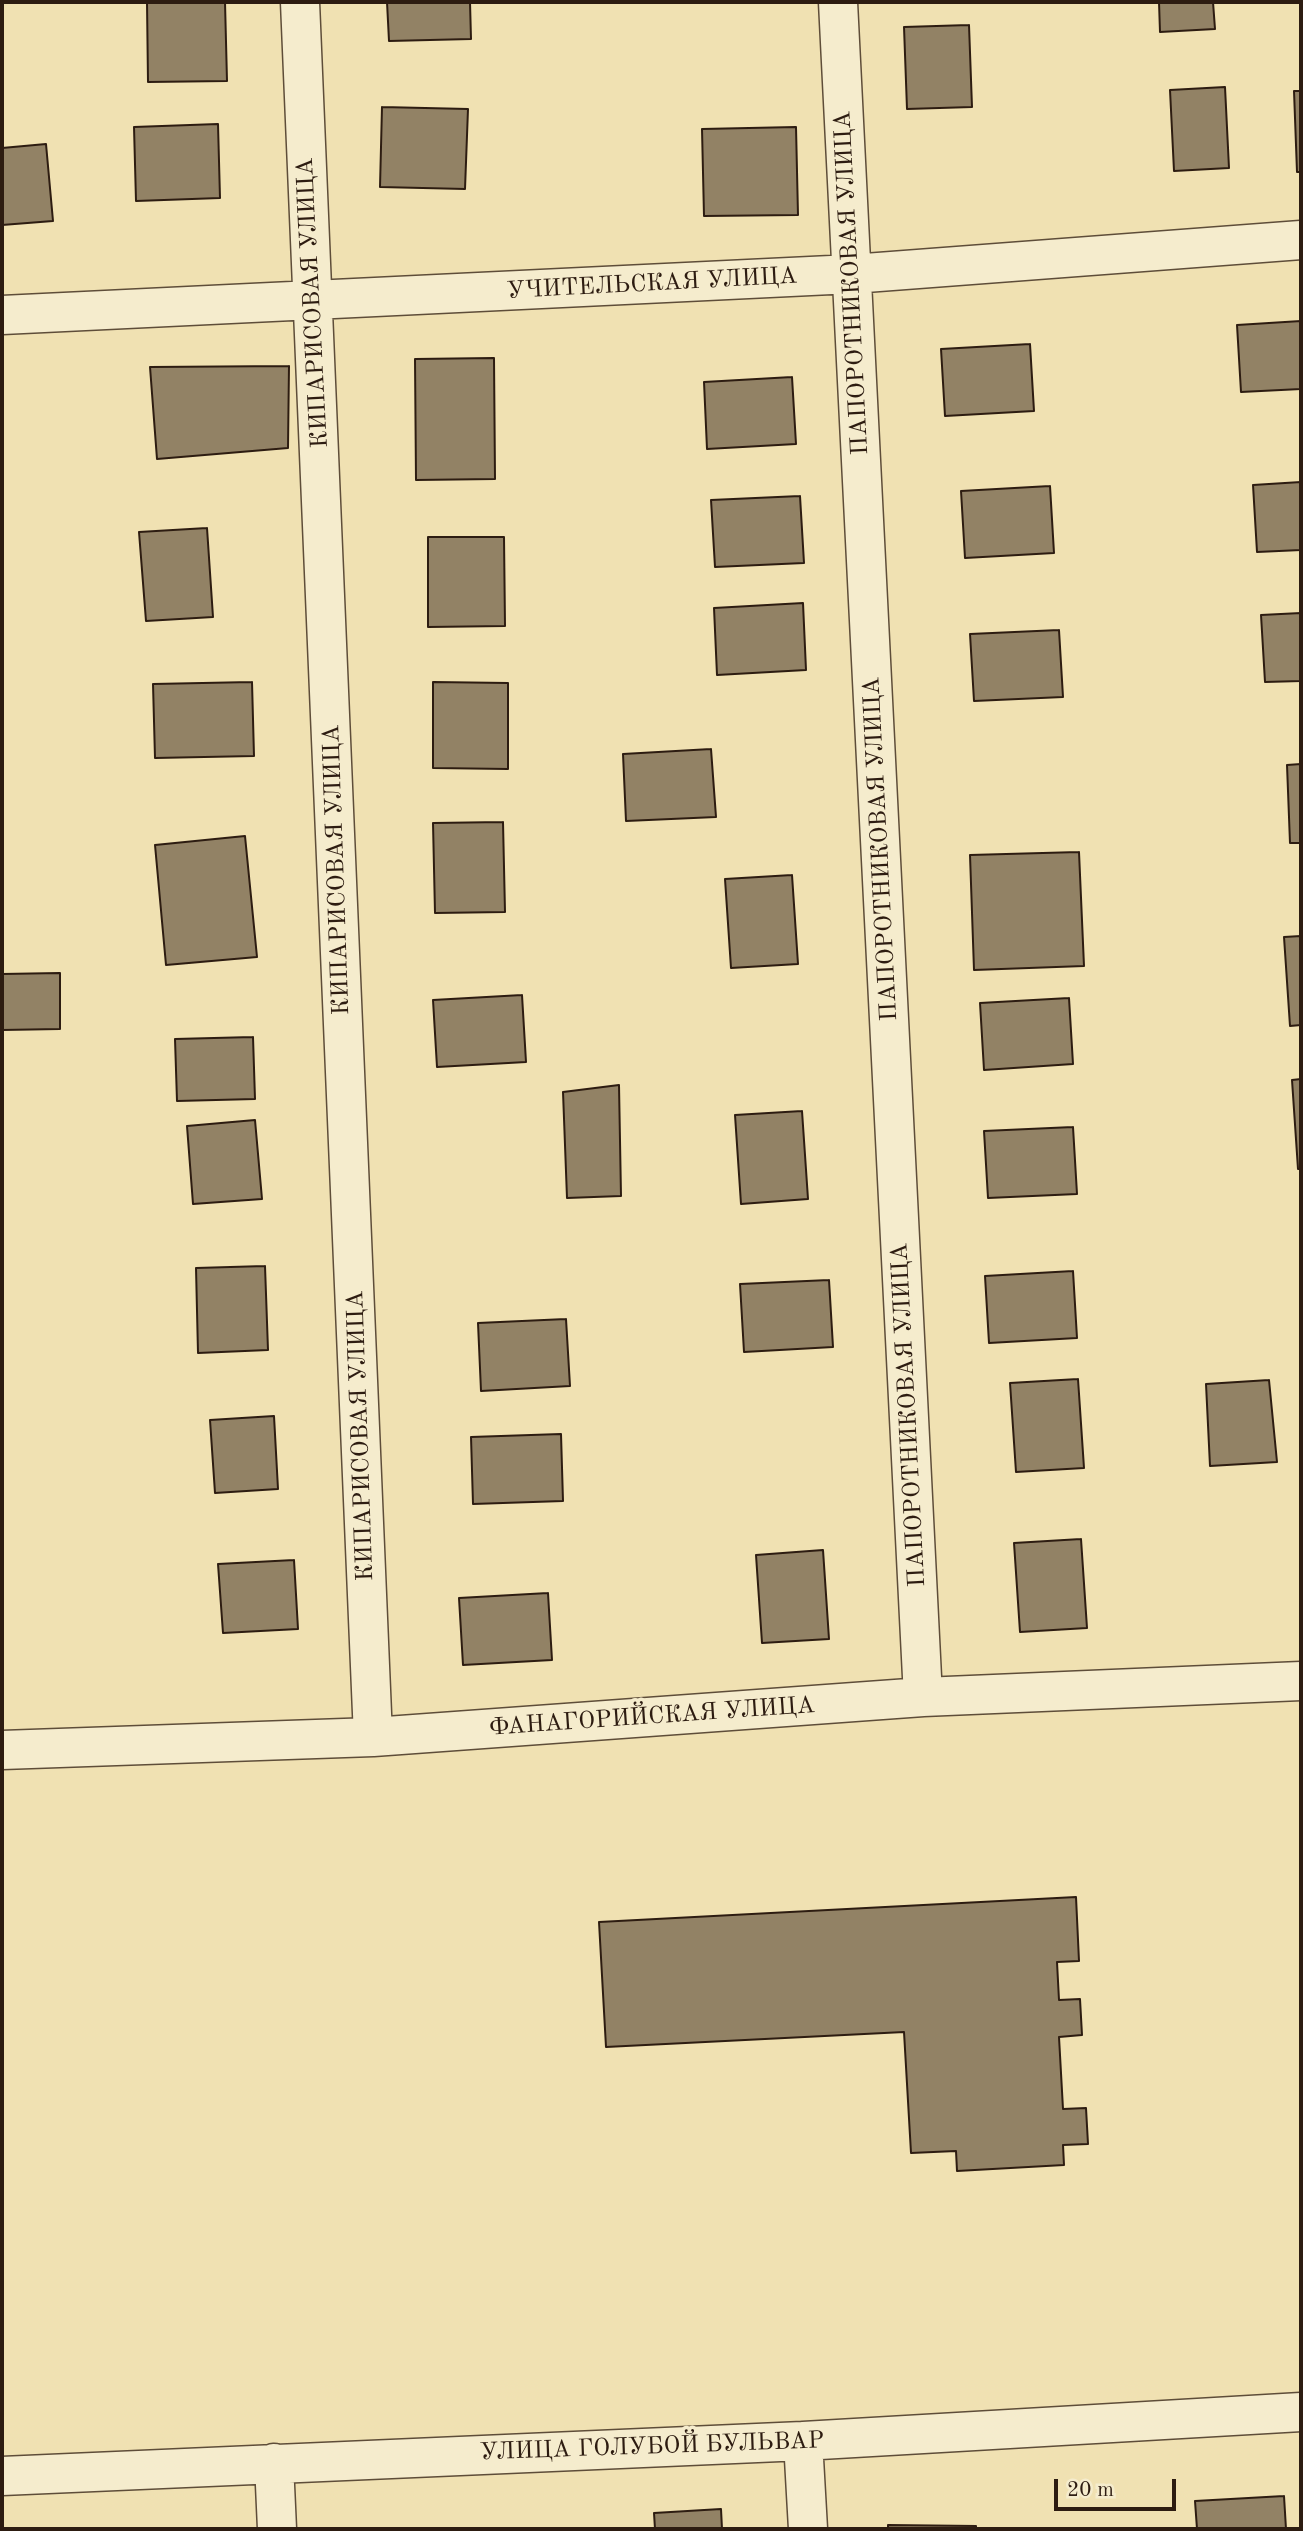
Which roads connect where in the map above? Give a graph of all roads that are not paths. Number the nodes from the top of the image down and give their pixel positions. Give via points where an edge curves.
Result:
1 (300, 2) edge
2 (838, 2) edge
3 (1301, 240) edge
4 (852, 274) junction
5 (314, 301) junction
6 (2, 315) edge
7 (1301, 1681) edge
8 (923, 1697) junction
9 (373, 1737) junction
10 (2, 1750) edge
11 (1301, 2412) edge
12 (803, 2441) junction
13 (274, 2463) junction
14 (2, 2476) edge
15 (277, 2529) edge
16 (808, 2529) edge

1 - 5 street, КИПАРИСОВАЯ УЛИЦА
2 - 4 street, ПАПОРОТНИКОВАЯ УЛИЦА
3 - 4 street, УЧИТЕЛЬСКАЯ УЛИЦА
4 - 5 street, УЧИТЕЛЬСКАЯ УЛИЦА
4 - 8 street, ПАПОРОТНИКОВАЯ УЛИЦА
5 - 6 street, УЧИТЕЛЬСКАЯ УЛИЦА
5 - 9 street, КИПАРИСОВАЯ УЛИЦА
7 - 8 street, ФАНАГОРИЙСКАЯ УЛИЦА
8 - 9 street, ФАНАГОРИЙСКАЯ УЛИЦА
9 - 10 street, ФАНАГОРИЙСКАЯ УЛИЦА
11 - 12 street, УЛИЦА ГОЛУБОЙ БУЛЬВАР
12 - 13 street, УЛИЦА ГОЛУБОЙ БУЛЬВАР
12 - 16 street
13 - 14 street, УЛИЦА ГОЛУБОЙ БУЛЬВАР
13 - 15 street

